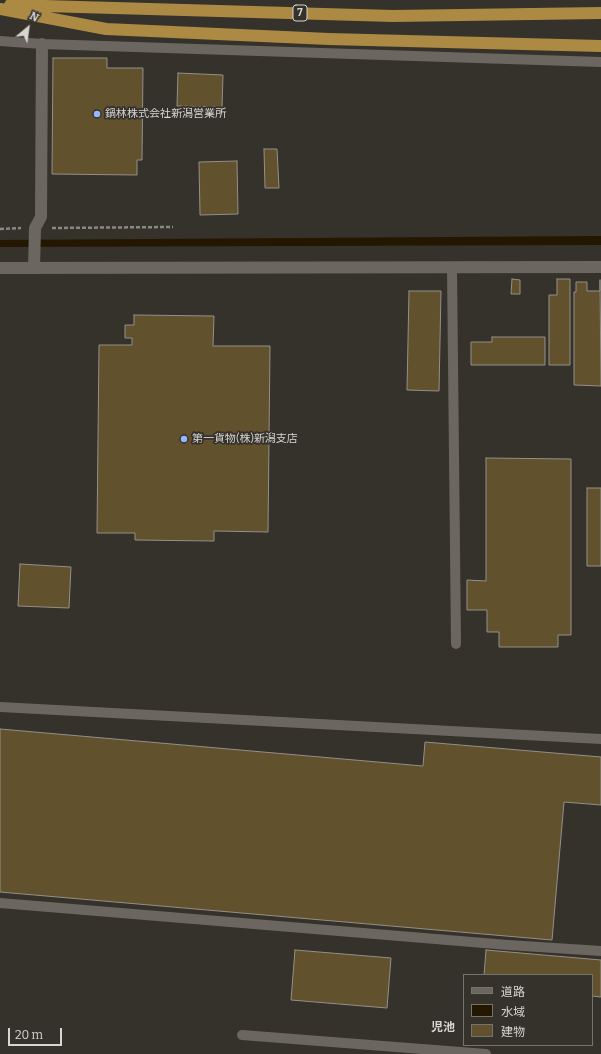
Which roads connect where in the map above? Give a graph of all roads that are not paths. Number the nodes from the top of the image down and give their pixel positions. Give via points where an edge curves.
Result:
1 (0, 4) edge
2 (0, 9) edge
3 (601, 13) edge
4 (0, 41) edge
5 (42, 44) junction
6 (601, 46) edge
7 (601, 62) edge
8 (452, 267) junction
9 (601, 267) edge
10 (0, 268) edge
11 (34, 268) junction
12 (456, 644) dead end
13 (0, 707) edge
14 (601, 739) edge
15 (0, 903) edge
16 (601, 951) edge
17 (242, 1035) dead end
18 (486, 1054) edge

1 - 3 highway, 7 via 393,16
2 - 6 highway via 106,29 329,39
4 - 5 lane
5 - 7 lane
5 - 11 street via 41,217 35,228
8 - 9 street
8 - 11 street
8 - 12 lane
10 - 11 street
13 - 14 lane
15 - 16 lane
17 - 18 lane

